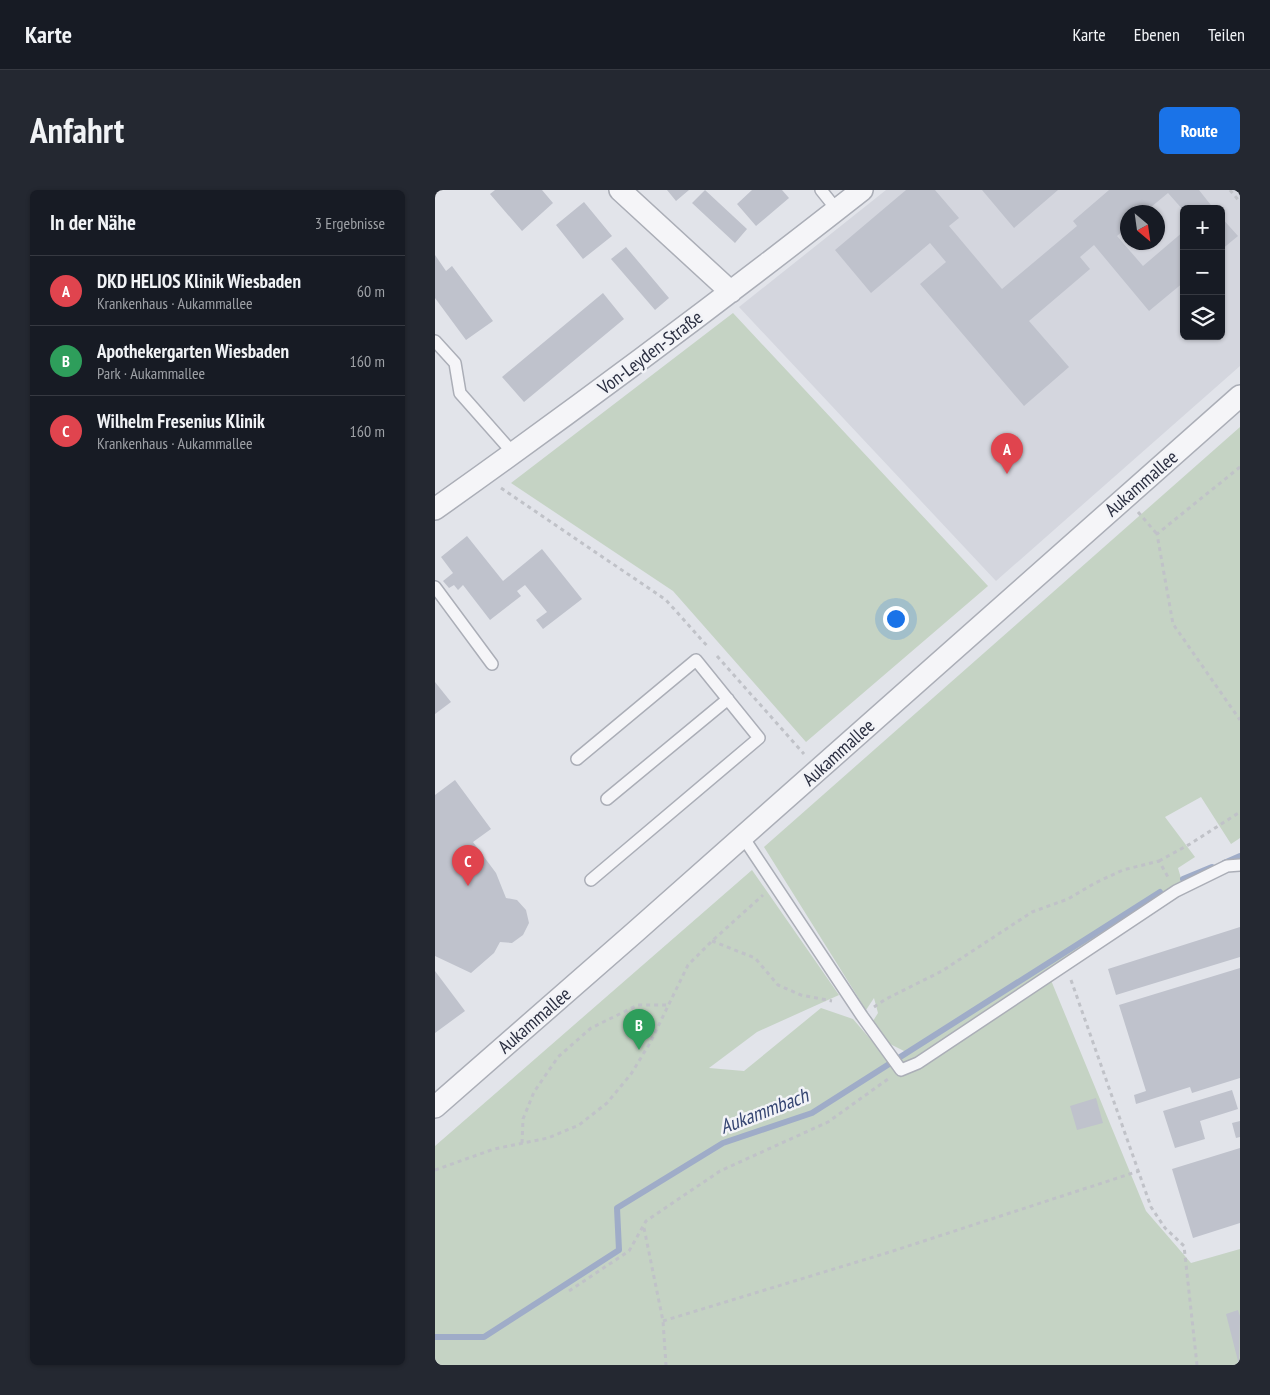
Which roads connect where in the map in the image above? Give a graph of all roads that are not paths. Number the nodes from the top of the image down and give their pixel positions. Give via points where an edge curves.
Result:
1 (620, 190) edge
2 (821, 190) edge
3 (862, 190) edge
4 (837, 210) junction
5 (731, 292) junction
6 (435, 341) edge
7 (1240, 396) edge
8 (514, 454) junction
9 (435, 510) edge
10 (435, 587) edge
11 (492, 664) dead end
12 (728, 699) junction
13 (577, 759) dead end
14 (607, 799) dead end
15 (743, 838) junction
16 (1240, 865) edge
17 (591, 880) dead end
18 (435, 1107) edge

1 - 5 street
2 - 4 lane
3 - 4 street, Von-Leyden-Straße
4 - 5 street, Von-Leyden-Straße
5 - 8 street, Von-Leyden-Straße
6 - 8 lane via 455,364 460,393
7 - 15 street, Aukammallee
8 - 9 street, Von-Leyden-Straße
10 - 11 lane
12 - 13 lane via 696,660
12 - 14 lane
12 - 17 lane via 759,738
15 - 16 lane via 901,1070 918,1063 1176,891 1227,866
15 - 18 street, Aukammallee

